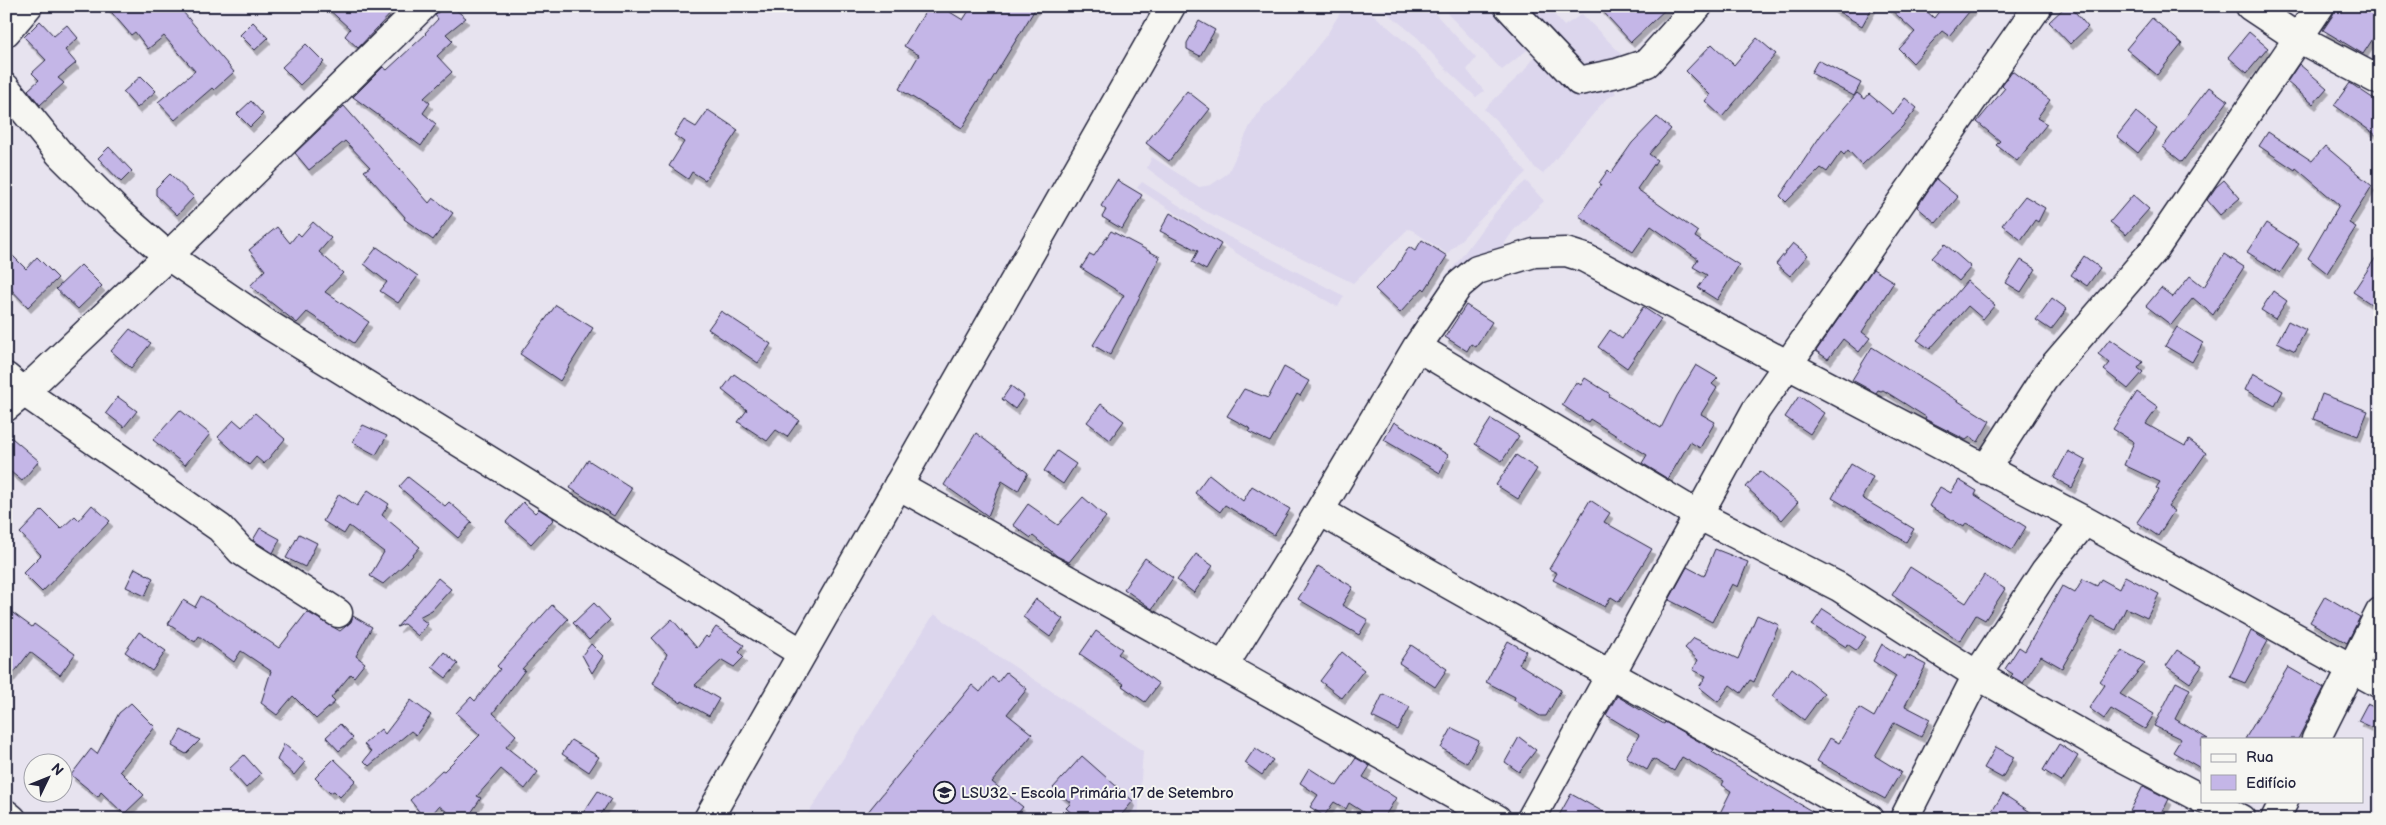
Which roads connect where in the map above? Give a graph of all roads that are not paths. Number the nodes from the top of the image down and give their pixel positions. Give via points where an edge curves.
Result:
1 (28, 6) edge
2 (423, 6) edge
3 (1508, 6) edge
4 (1698, 6) edge
5 (2038, 6) edge
6 (2250, 6) edge
7 (2320, 6) edge
8 (1168, 7) edge
9 (6, 32) edge
10 (2298, 38) junction
11 (2380, 81) edge
12 (6, 88) edge
13 (168, 256) junction
14 (1417, 347) junction
15 (1787, 365) junction
16 (12, 392) edge
17 (1985, 470) junction
18 (898, 485) junction
19 (1320, 511) junction
20 (1698, 515) junction
21 (2085, 521) junction
22 (2380, 612) edge
23 (338, 613) dead end
24 (802, 653) junction
25 (1223, 667) junction
26 (2352, 667) junction
27 (1611, 673) junction
28 (1977, 675) junction
29 (2380, 684) edge
30 (2316, 738) edge
31 (2201, 798) edge
32 (2209, 802) edge
33 (2284, 802) edge
34 (6, 814) edge
35 (12, 819) edge
36 (708, 819) edge
37 (1497, 819) edge
38 (1530, 819) edge
39 (1870, 819) edge
40 (1904, 819) edge
41 (2240, 819) edge
42 (2275, 819) edge

1 - 9 street
2 - 13 street
3 - 4 street via 1579,81 1647,63
5 - 15 street
6 - 10 street
7 - 10 street
8 - 18 street
10 - 11 street
10 - 17 street via 2154,250 2047,374
12 - 13 street via 59,153
13 - 16 street
13 - 24 street via 269,325
14 - 15 street via 1460,285 1478,270 1534,253 1566,252 1584,258
14 - 19 street
14 - 20 street
15 - 17 street
15 - 20 street via 1756,410
16 - 23 street via 220,528 241,551
17 - 21 street
18 - 24 street
18 - 25 street
19 - 25 street
19 - 27 street
20 - 27 street
20 - 28 street via 1839,587
21 - 26 street
21 - 28 street via 2045,571
22 - 26 street
24 - 36 street
25 - 37 street
26 - 29 street
26 - 30 street
27 - 38 street
27 - 39 street
28 - 31 street
28 - 40 street
32 - 41 street
33 - 42 street
34 - 35 street

